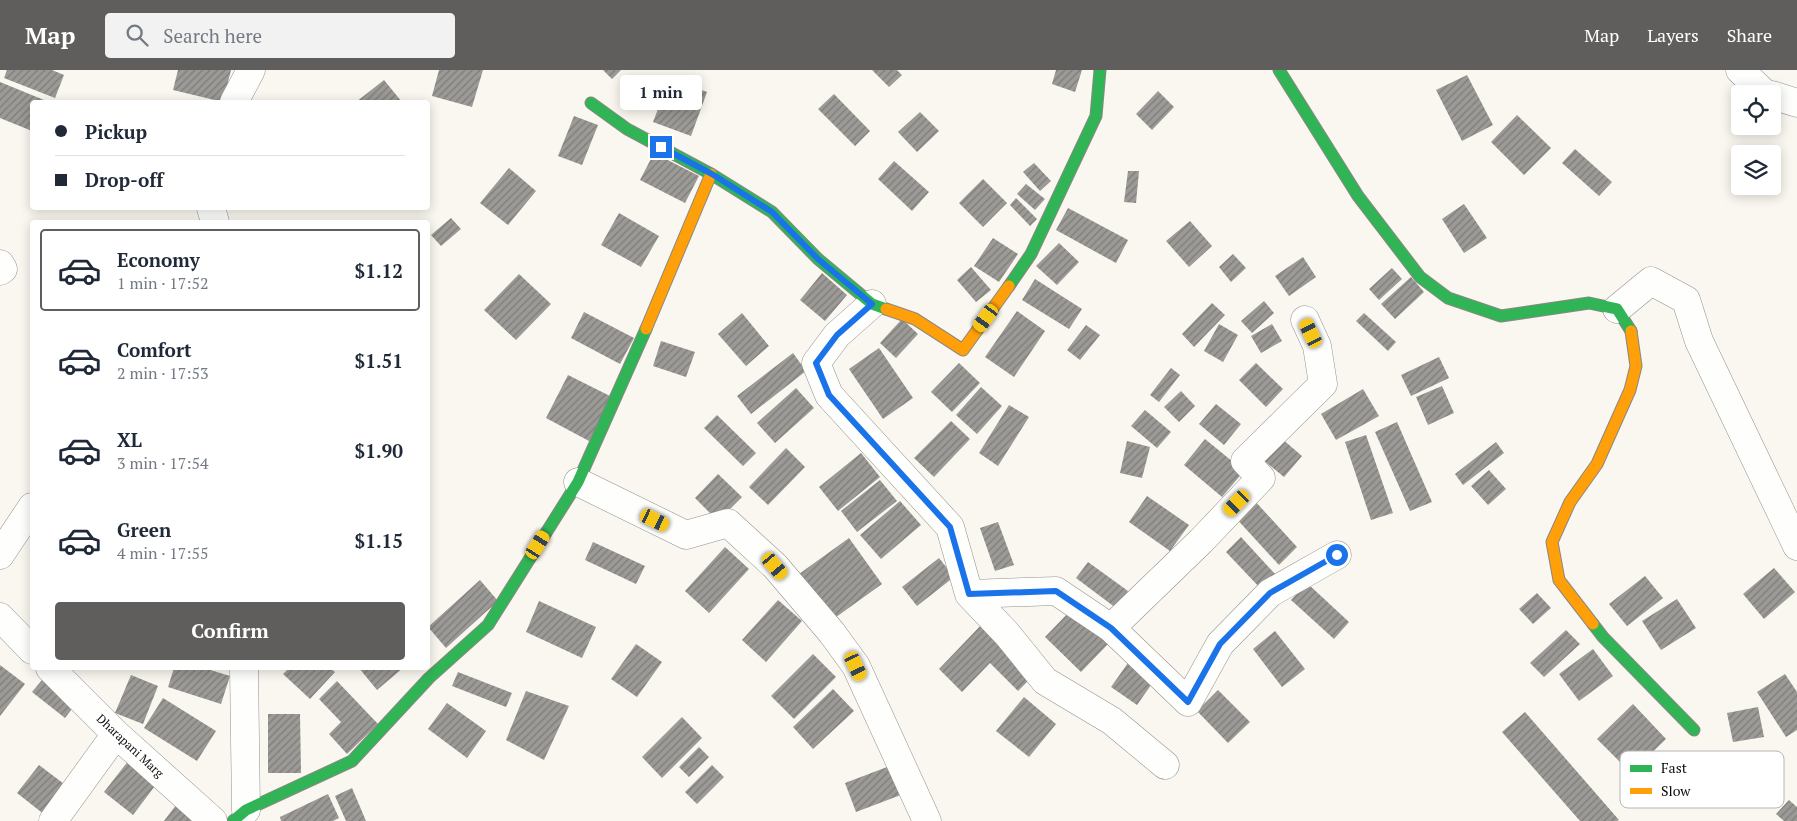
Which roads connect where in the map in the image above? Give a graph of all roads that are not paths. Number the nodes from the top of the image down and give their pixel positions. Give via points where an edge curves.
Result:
1 (251, 70) edge
2 (1100, 70) edge
3 (1279, 70) edge
4 (1740, 70) edge
5 (1756, 85) edge
6 (1781, 98) edge
7 (235, 100) edge
8 (591, 103) dead end
9 (1797, 103) edge
10 (712, 174) junction
11 (0, 264) edge
12 (0, 271) edge
13 (872, 304) junction
14 (1617, 309) junction
15 (1304, 320) dead end
16 (578, 482) junction
17 (30, 510) edge
18 (1797, 546) edge
19 (0, 555) edge
20 (1337, 555) dead end
21 (969, 594) junction
22 (0, 617) edge
23 (1111, 628) junction
24 (30, 648) edge
25 (430, 668) edge
26 (52, 670) edge
27 (244, 670) edge
28 (424, 672) edge
29 (1694, 730) dead end
30 (116, 734) junction
31 (1164, 765) dead end
32 (240, 815) edge
33 (53, 821) edge
34 (213, 821) edge
35 (927, 821) edge

1 - 7 street
2 - 13 street via 1096,116 1031,254 963,350 915,320
3 - 14 street via 1358,196 1420,277 1448,298 1501,316 1589,303
4 - 5 street
6 - 9 street
8 - 10 street via 627,129
10 - 13 street via 772,212 818,259
10 - 16 street
11 - 12 street via 3,269
13 - 21 street via 837,335 816,363 829,395 950,527
14 - 18 street via 1651,281 1686,300 1699,341
14 - 29 street via 1631,332 1636,366 1630,390 1597,464 1570,502 1552,542 1559,580 1603,637
15 - 23 street via 1318,346 1323,384 1245,461 1261,478
16 - 25 street via 488,625
16 - 35 street via 686,535 728,523 775,566 856,666
17 - 19 street
20 - 23 street via 1270,593 1220,644 1188,702
21 - 23 street via 1056,591
21 - 31 street via 1045,681 1112,721
22 - 24 street
26 - 30 street, Dharapani Marg
27 - 32 street
28 - 32 street via 352,761
30 - 33 street
30 - 34 street, Dharapani Marg

